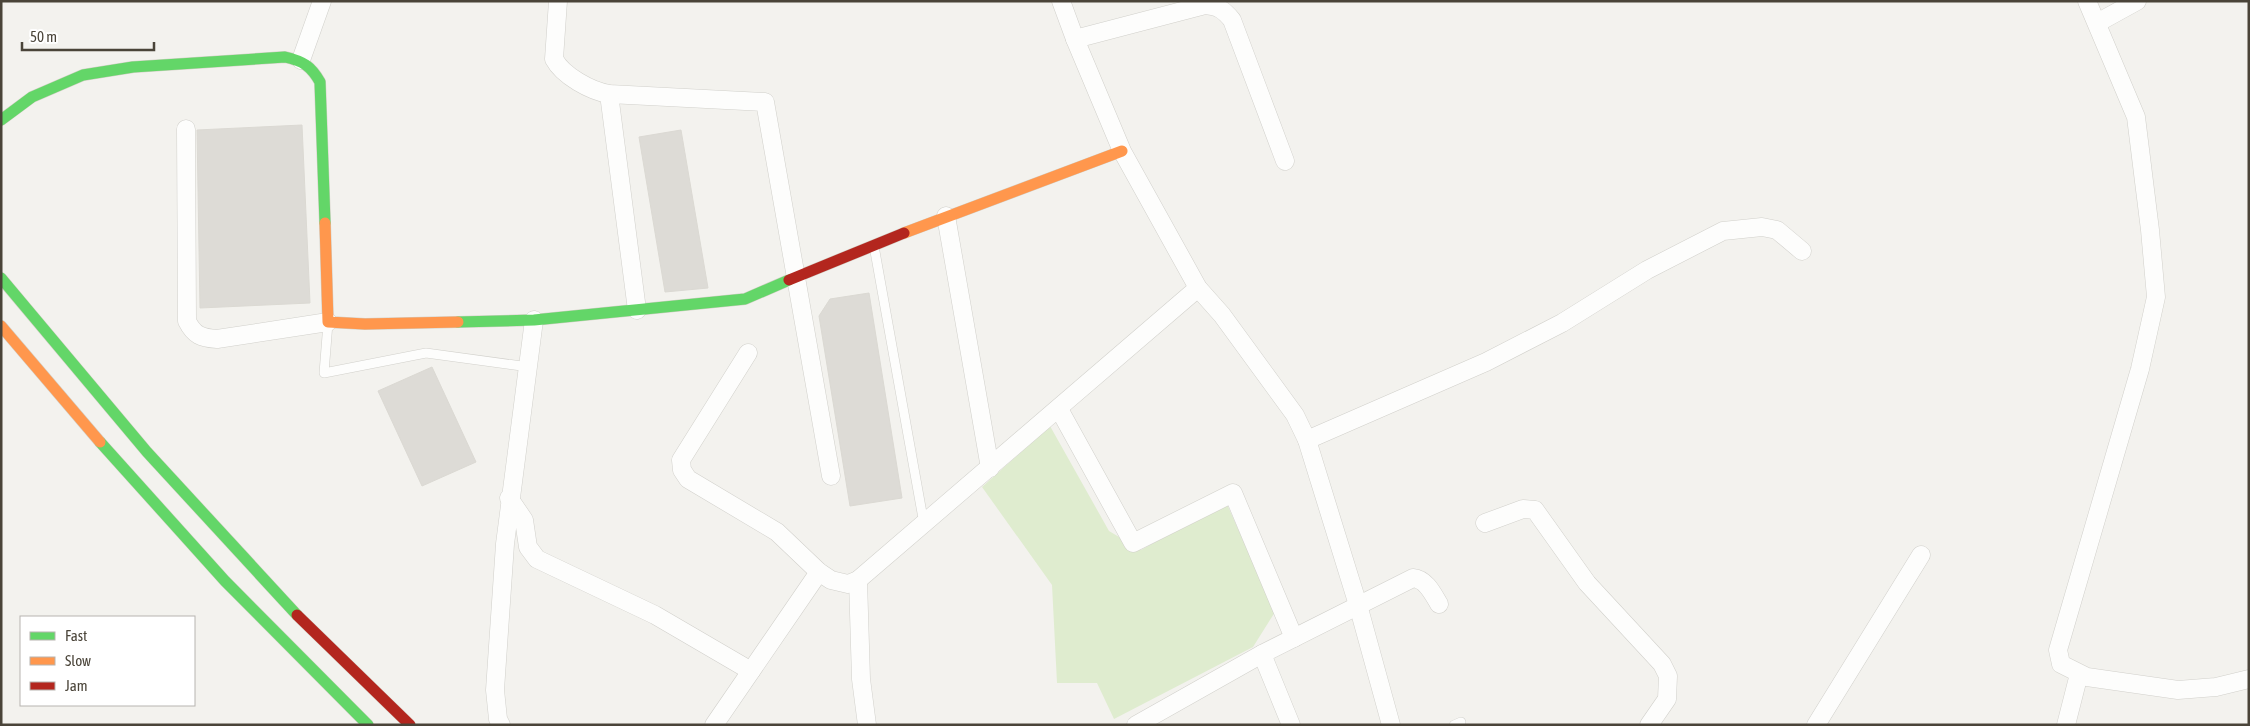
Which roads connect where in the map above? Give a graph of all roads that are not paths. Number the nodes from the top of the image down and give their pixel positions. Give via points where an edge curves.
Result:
1 (322, 1) edge
2 (558, 1) edge
3 (1062, 1) edge
4 (2087, 1) edge
5 (2137, 1) edge
6 (2097, 23) junction
7 (1075, 39) junction
8 (301, 60) junction
9 (609, 94) junction
10 (1, 120) edge
11 (186, 129) dead end
12 (1122, 151) junction
13 (1285, 161) dead end
14 (946, 216) junction
15 (874, 244) junction
16 (1802, 251) dead end
17 (795, 277) junction
18 (1, 278) edge
19 (1198, 288) junction
20 (637, 310) junction
21 (534, 320) junction
22 (328, 322) junction
23 (1, 326) edge
24 (748, 353) dead end
25 (528, 367) junction
26 (1059, 409) junction
27 (1307, 440) junction
28 (990, 468) junction
29 (831, 476) dead end
30 (509, 498) junction
31 (924, 524) junction
32 (1485, 524) dead end
33 (1921, 555) dead end
34 (819, 572) junction
35 (858, 580) junction
36 (1439, 604) dead end
37 (1358, 605) junction
38 (1294, 638) junction
39 (1262, 654) junction
40 (751, 671) junction
41 (2079, 674) junction
42 (2249, 679) edge
43 (1144, 723) edge
44 (368, 725) edge
45 (410, 725) edge
46 (501, 725) edge
47 (714, 725) edge
48 (867, 725) edge
49 (1291, 725) edge
50 (1391, 725) edge
51 (1649, 725) edge
52 (1816, 725) edge
53 (2066, 725) edge

1 - 8 street
2 - 9 street via 554,59 558,66 593,89
3 - 7 street
4 - 6 street
5 - 6 street
6 - 41 street via 2136,117 2156,298 2140,369 2058,650 2060,664
7 - 12 street
7 - 13 street via 1205,6 1220,8 1232,20
8 - 10 street via 285,57 142,67 83,75 32,97
8 - 22 street via 312,67 320,82
9 - 17 street via 765,102
9 - 20 street
11 - 22 street via 187,320 192,332 204,338 217,339
12 - 14 street
12 - 19 street
14 - 15 street
14 - 28 street
15 - 17 street
15 - 31 lane
16 - 27 street via 1776,230 1762,227 1723,231 1647,270 1562,323 1486,362
17 - 20 street via 745,299
17 - 29 street
18 - 45 street via 93,392 228,541
19 - 26 street
19 - 27 street via 1222,315 1295,415
20 - 21 street
21 - 22 street
21 - 25 street
22 - 25 lane via 324,372 426,353
23 - 44 street via 147,496 309,669
24 - 34 street via 682,460 682,470 688,479 778,532
25 - 30 street
26 - 28 street
26 - 38 street via 1133,543 1233,493
27 - 37 street
28 - 31 street
30 - 40 street via 524,520 528,547 537,559 635,604
30 - 46 street via 495,690
31 - 35 street
32 - 51 street via 1523,509 1535,510 1586,584 1656,656 1668,676 1667,699
33 - 52 street
34 - 35 street via 831,580 848,584
34 - 40 street
35 - 48 street via 861,679
36 - 37 street via 1419,578 1413,578
37 - 38 street
37 - 50 street
38 - 39 street
39 - 43 street
39 - 49 street
40 - 47 street
41 - 42 street via 2178,690 2216,687
41 - 53 street

